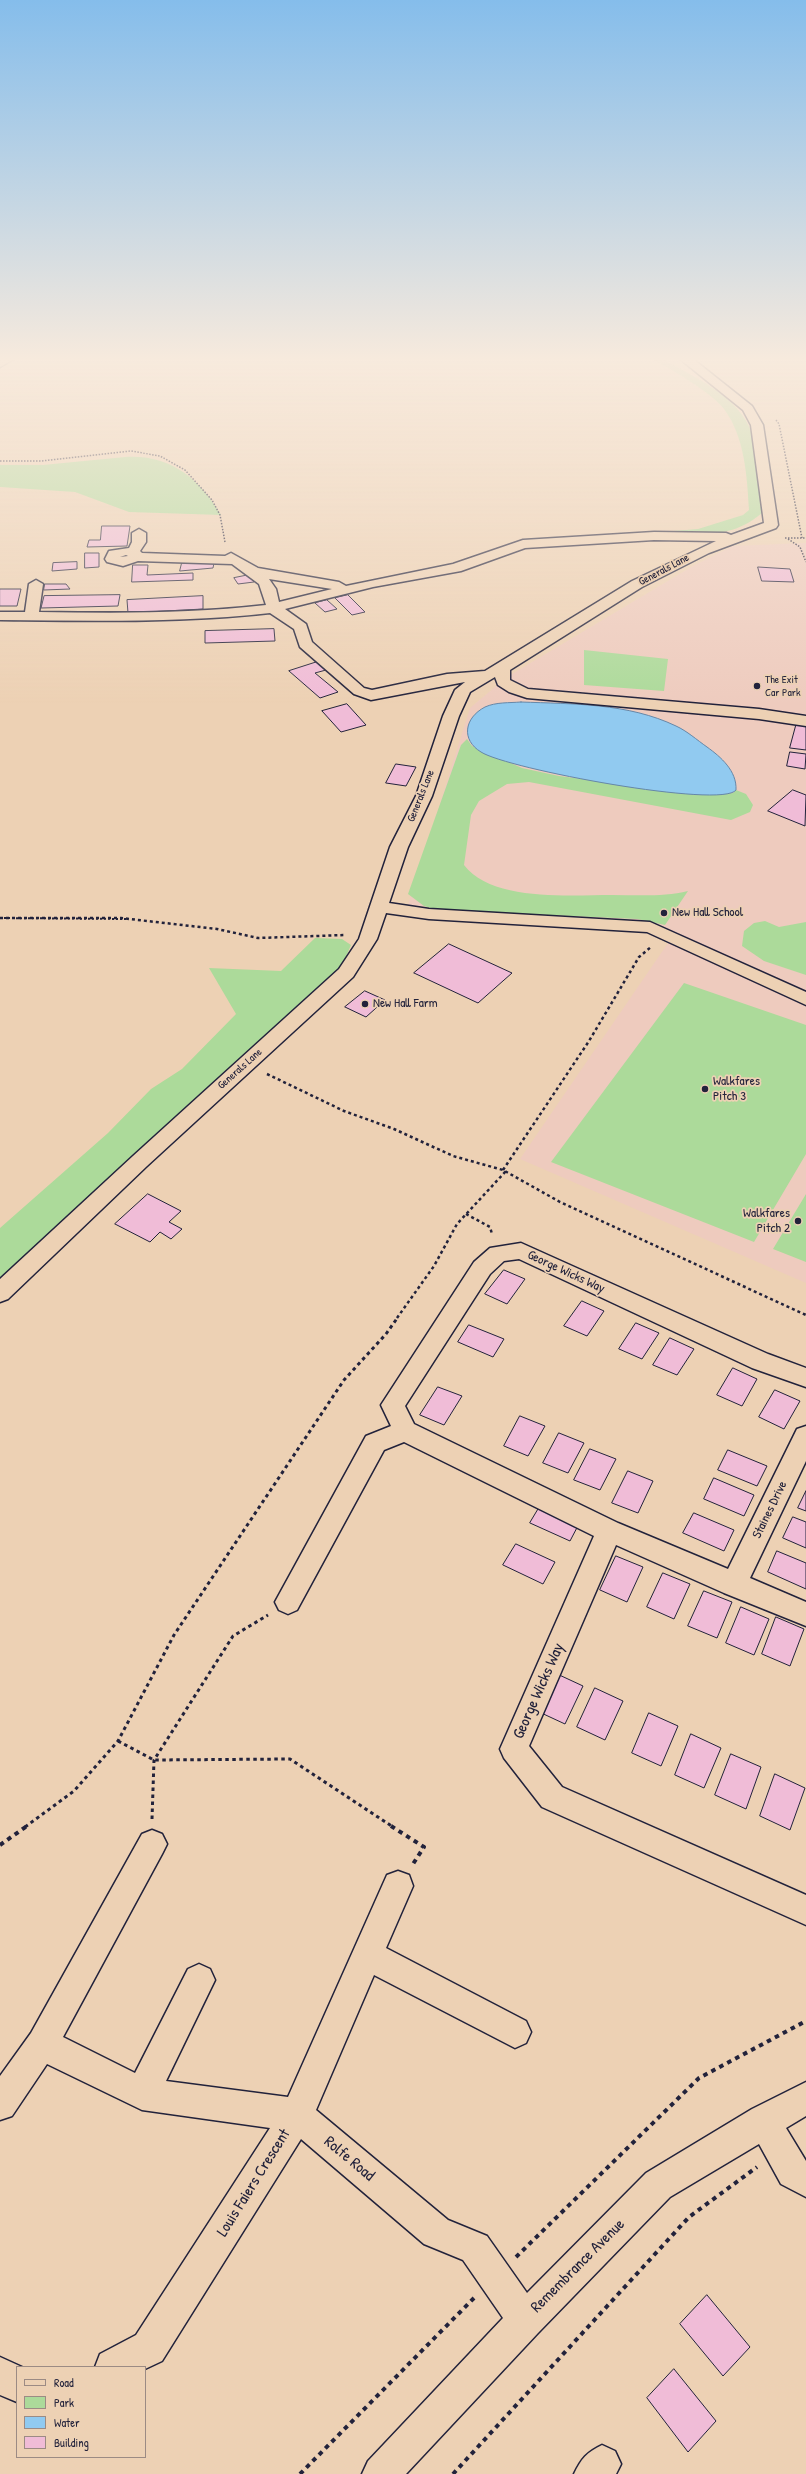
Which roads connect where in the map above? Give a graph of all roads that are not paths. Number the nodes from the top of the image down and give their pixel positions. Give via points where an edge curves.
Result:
1 (764, 474) edge
2 (139, 533) dead end
3 (735, 537) junction
4 (255, 572) junction
5 (301, 581) junction
6 (36, 584) dead end
7 (269, 587) junction
8 (350, 588) junction
9 (273, 608) junction
10 (0, 616) edge
11 (31, 616) junction
12 (496, 671) junction
13 (806, 722) edge
14 (378, 907) junction
15 (806, 999) edge
16 (0, 1293) edge
17 (806, 1378) edge
18 (405, 1431) junction
19 (806, 1436) edge
20 (609, 1531) junction
21 (733, 1585) junction
22 (288, 1602) road end
23 (806, 1614) edge
24 (152, 1844) road end
25 (398, 1886) road end
26 (806, 1910) edge
27 (368, 1954) junction
28 (199, 1980) dead end
29 (515, 2032) dead end
30 (42, 2044) junction
31 (142, 2094) junction
32 (806, 2098) edge
33 (0, 2104) edge
34 (297, 2115) junction
35 (764, 2121) junction
36 (806, 2180) edge
37 (525, 2320) junction
38 (115, 2366) edge
39 (0, 2375) edge
40 (16, 2383) edge
41 (381, 2474) edge

1 - 3 main road, Generals Lane via 771,525
2 - 4 main road via 135,555 233,559
3 - 8 main road via 654,536 523,544 456,568
3 - 12 main road, Generals Lane via 638,584
4 - 5 main road
4 - 7 main road
5 - 7 main road
5 - 8 main road
6 - 11 main road
7 - 9 main road via 273,596
8 - 9 main road
9 - 11 main road via 231,613 127,617
9 - 12 main road via 301,627 305,644 359,691 371,695
10 - 11 main road
12 - 13 main road via 503,682 527,693 759,714
12 - 14 main road, Generals Lane via 462,690 424,796 399,847
14 - 15 main road via 429,914 650,927
14 - 16 main road, Generals Lane via 369,937 346,973
17 - 18 main road, George Wicks Way via 760,1361 521,1251 498,1254 482,1268 393,1405
18 - 20 main road
18 - 22 main road via 376,1443
19 - 21 main road, Staines Drive
20 - 21 main road
20 - 26 main road, George Wicks Way via 514,1749 552,1797
21 - 23 main road
24 - 30 main road
25 - 27 main road
27 - 29 main road
27 - 34 main road
28 - 31 main road
30 - 31 main road, Louis Faiers Crescent
30 - 33 main road
31 - 34 main road, Louis Faiers Crescent
32 - 35 main road, Remembrance Avenue
34 - 37 main road, Rolfe Road via 436,2232 475,2248
34 - 38 main road, Louis Faiers Crescent via 149,2348
35 - 36 main road via 792,2172
35 - 37 main road, Remembrance Avenue via 658,2185
37 - 41 main road, Remembrance Avenue
39 - 40 main road

